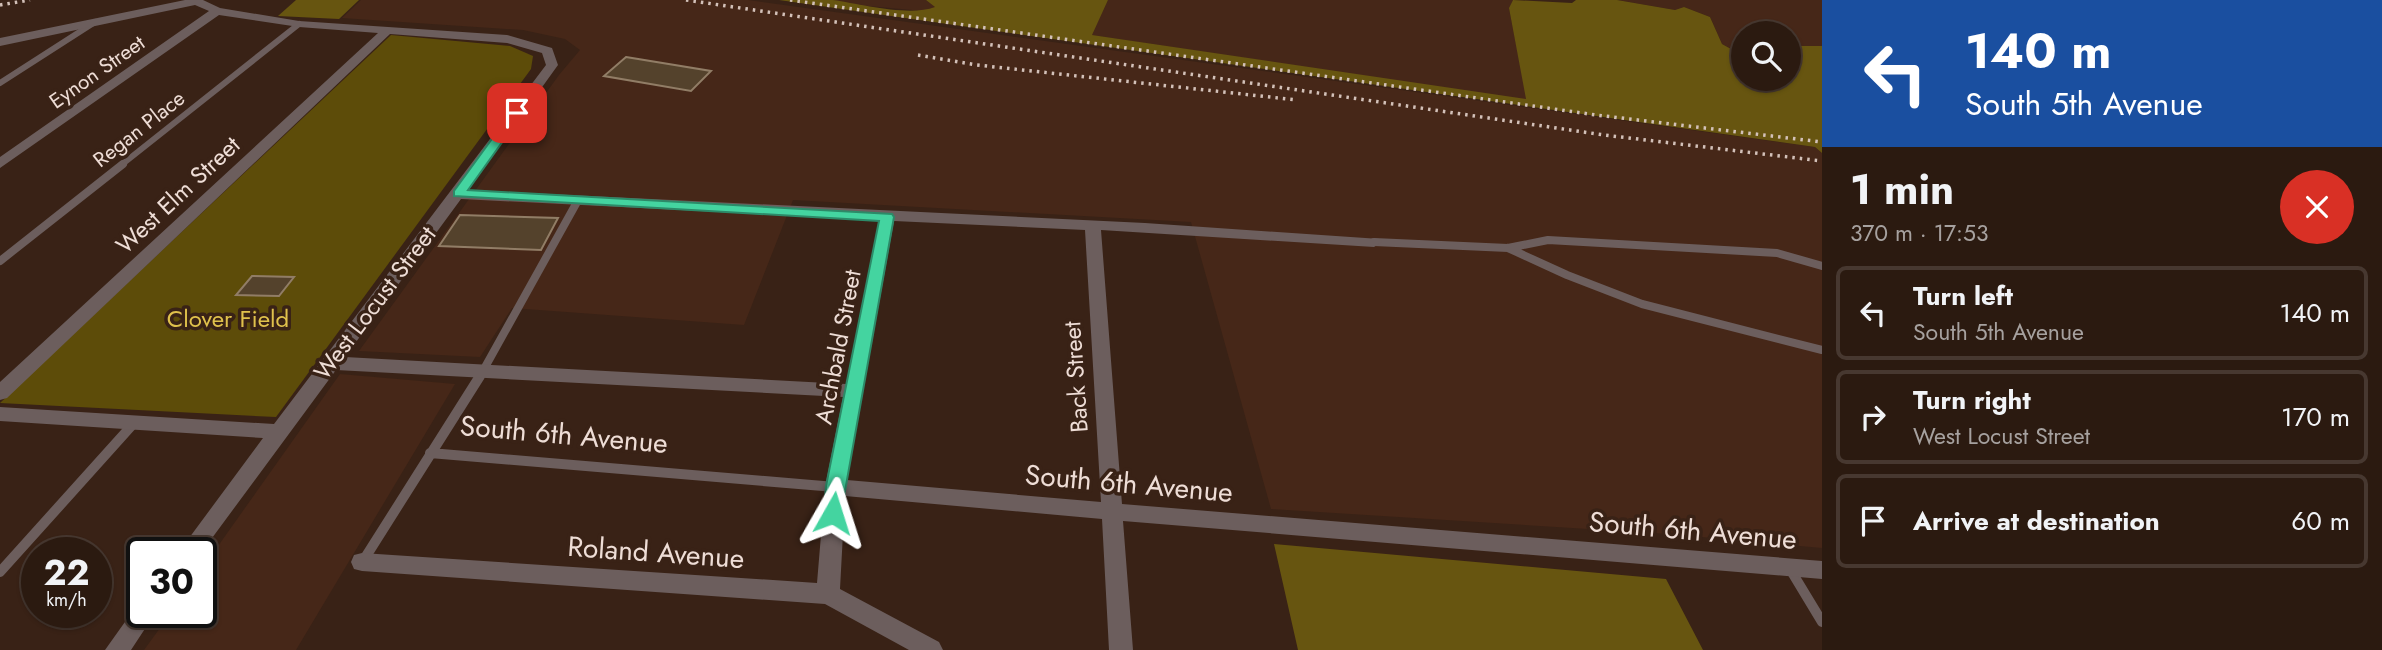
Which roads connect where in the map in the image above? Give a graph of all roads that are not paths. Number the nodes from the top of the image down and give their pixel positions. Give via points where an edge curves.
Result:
1 (197, 1) edge
2 (217, 11) junction
3 (96, 21) junction
4 (299, 24) junction
5 (387, 31) junction
6 (0, 42) edge
7 (0, 83) edge
8 (0, 164) edge
9 (458, 194) junction
10 (577, 202) junction
11 (887, 217) junction
12 (1093, 227) junction
13 (1374, 242) joint
14 (1508, 248) junction
15 (0, 261) edge
16 (1822, 266) edge
17 (1822, 350) edge
18 (330, 363) junction
19 (482, 373) junction
20 (855, 391) junction
21 (0, 393) edge
22 (0, 414) edge
23 (134, 423) junction
24 (279, 432) junction
25 (430, 453) junction
26 (835, 486) junction
27 (1111, 512) junction
28 (202, 537) edge
29 (362, 562) joint
30 (1789, 567) junction
31 (1822, 570) edge
32 (0, 572) edge
33 (828, 594) junction
34 (1822, 622) edge
35 (133, 628) edge
36 (117, 650) edge
37 (931, 650) edge
38 (1121, 650) edge

1 - 2 street
1 - 3 street
2 - 4 street
2 - 8 street, Eynon Street
3 - 6 street
3 - 7 lane
4 - 5 street
4 - 15 lane, Regan Place
5 - 9 street, West Locust Street via 507,39 548,51 552,65
5 - 21 street, West Elm Street
9 - 10 street
9 - 18 street, West Locust Street
10 - 11 street
10 - 19 lane
11 - 12 street
11 - 20 street, Archbald Street
12 - 13 street
12 - 27 street, Back Street
13 - 14 lane
14 - 16 lane via 1548,240 1777,253
14 - 17 lane via 1642,304
18 - 19 street
18 - 24 street, West Locust Street
19 - 20 street
19 - 25 lane
20 - 26 street, Archbald Street
22 - 23 street
23 - 24 street
23 - 32 lane
24 - 28 street, West Locust Street
25 - 26 lane, South 6th Avenue
25 - 29 lane
26 - 27 street, South 6th Avenue
26 - 33 street, Archbald Street
27 - 30 street, South 6th Avenue
27 - 38 street, Back Street
29 - 33 street, Roland Avenue
30 - 31 street, South 6th Avenue
30 - 34 lane
33 - 37 street, Roland Avenue
35 - 36 street

